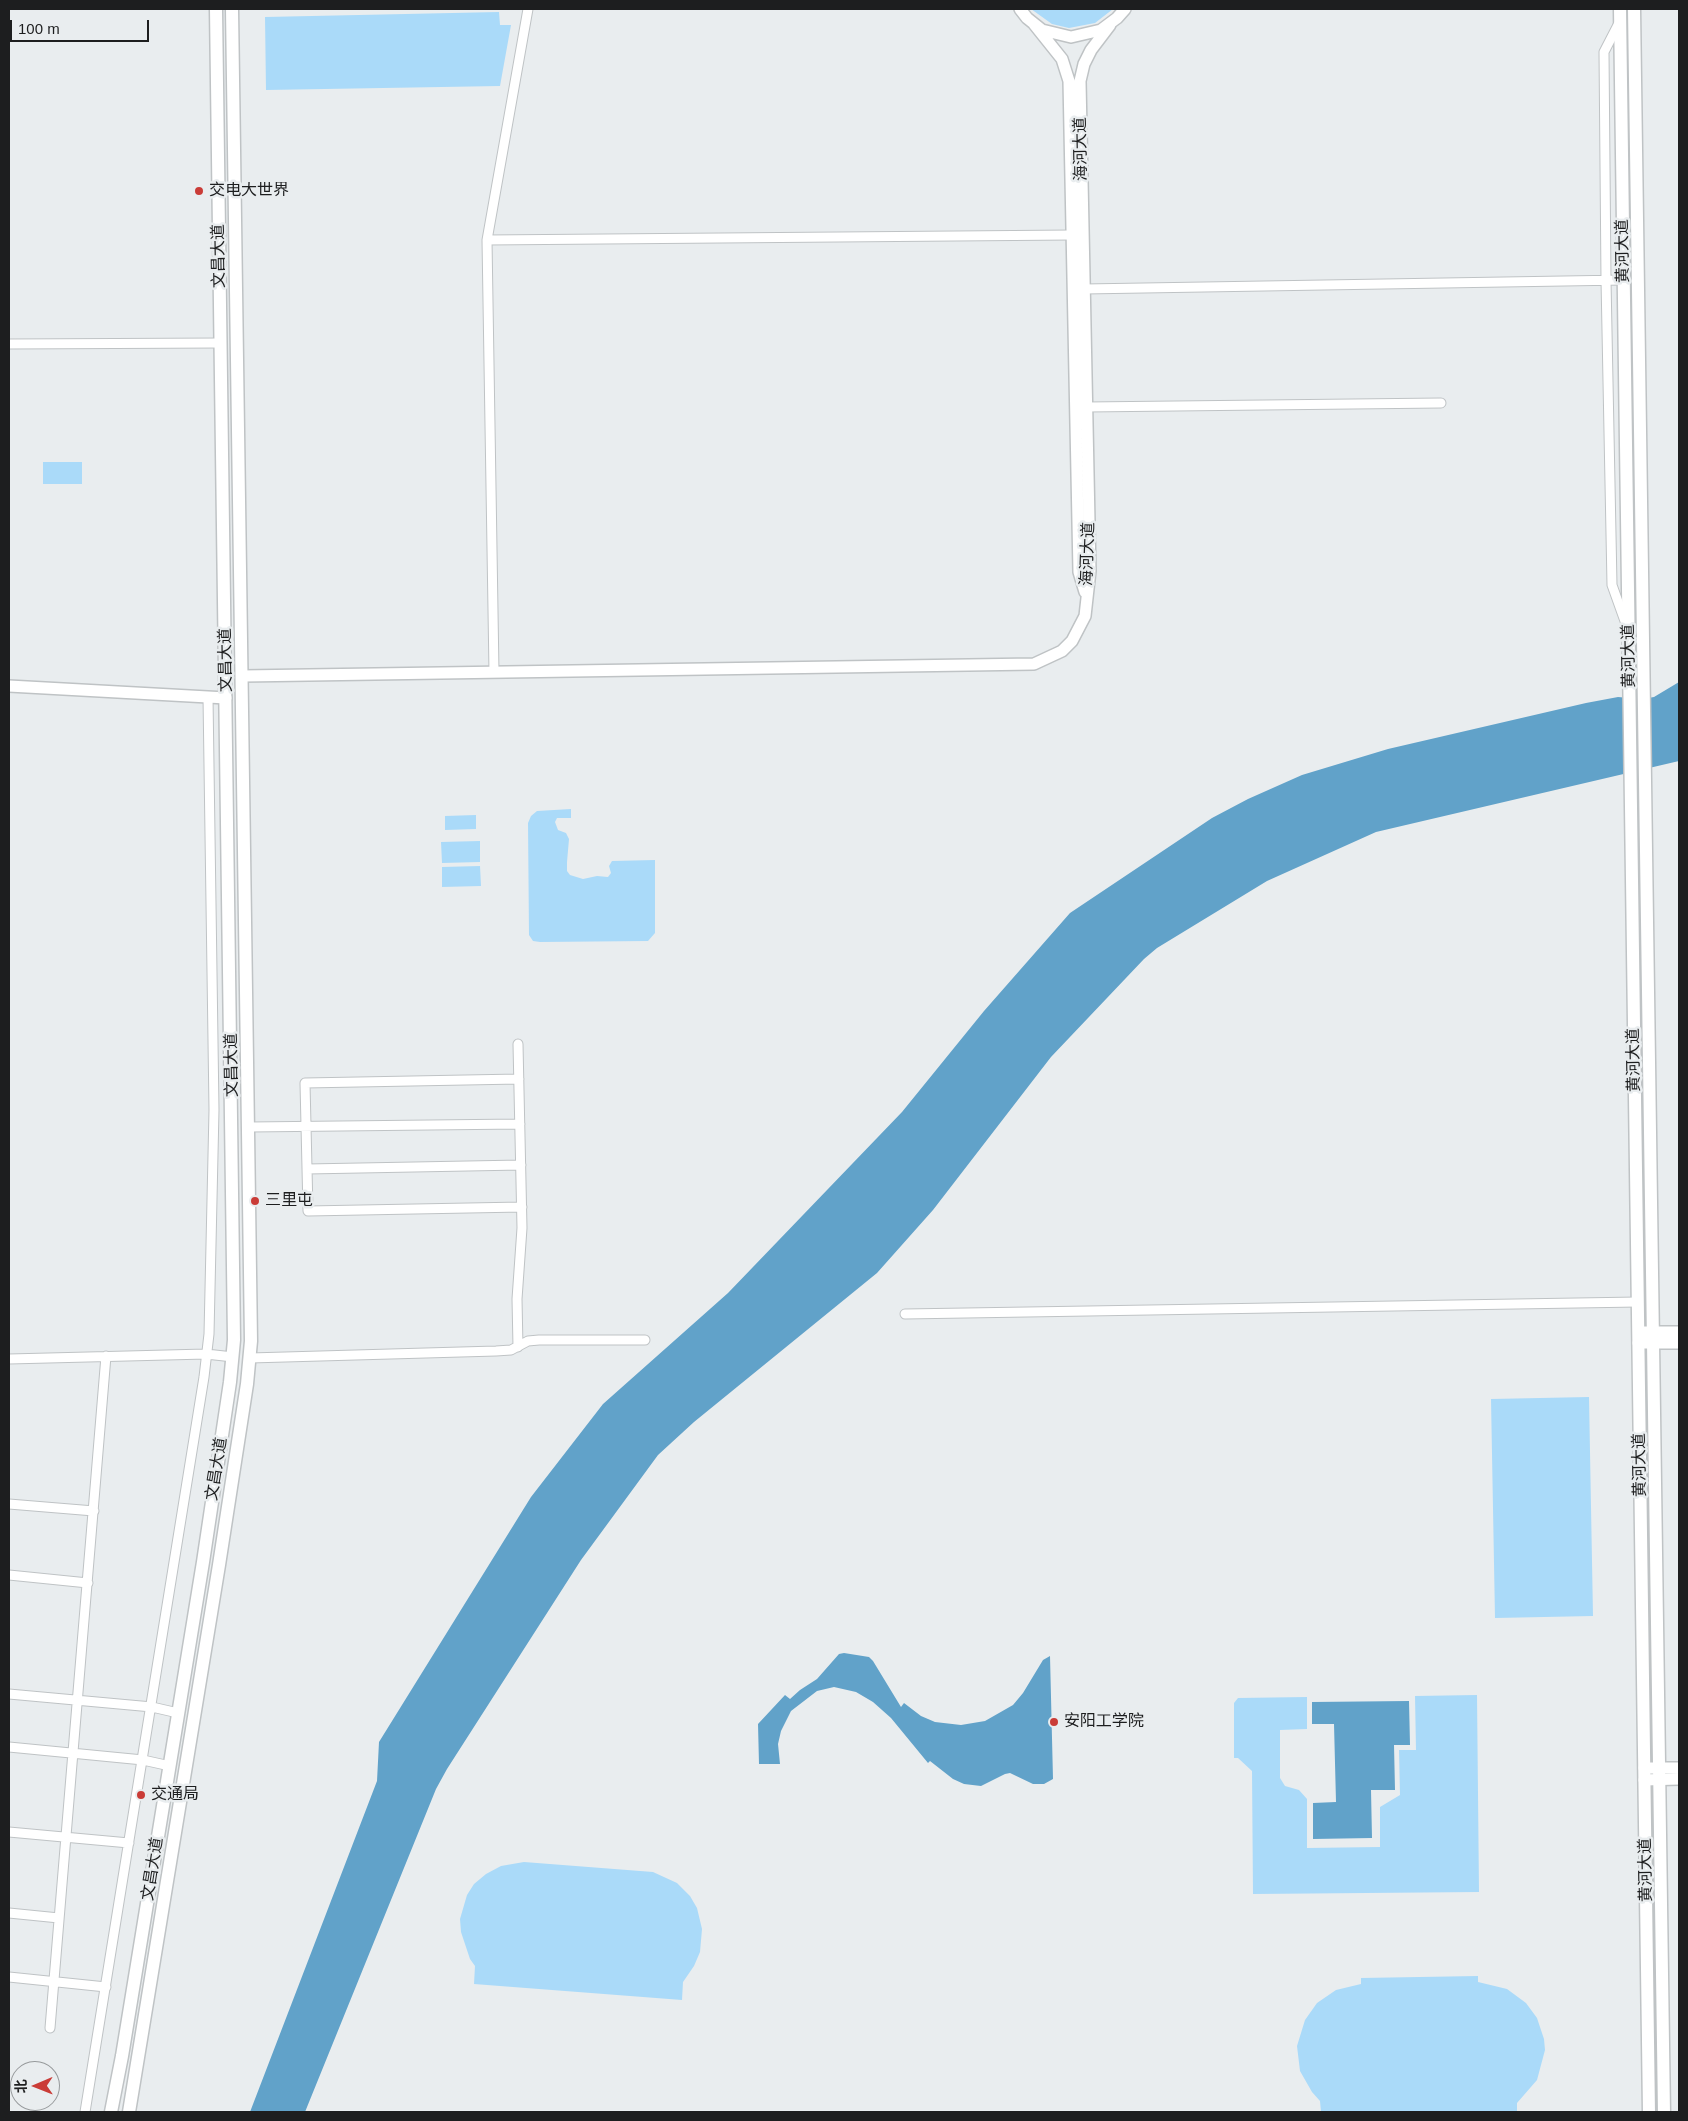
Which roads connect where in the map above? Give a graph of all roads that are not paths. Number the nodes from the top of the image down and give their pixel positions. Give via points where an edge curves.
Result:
1 (216, 9) edge
2 (232, 9) edge
3 (528, 9) edge
4 (1125, 9) edge
5 (1634, 9) edge
6 (1024, 15) edge
7 (1620, 15) edge
8 (1110, 25) junction
9 (1072, 235) junction
10 (487, 240) junction
11 (1606, 280) junction
12 (1624, 280) junction
13 (1084, 289) junction
14 (9, 344) edge
15 (221, 344) junction
16 (1441, 403) dead end
17 (1087, 407) junction
18 (1087, 596) junction
19 (1628, 629) junction
20 (494, 672) junction
21 (243, 676) junction
22 (9, 686) edge
23 (208, 697) junction
24 (226, 698) junction
25 (518, 1044) dead end
26 (519, 1080) junction
27 (520, 1124) junction
28 (306, 1126) junction
29 (250, 1127) junction
30 (521, 1166) junction
31 (307, 1169) junction
32 (522, 1207) junction
33 (1638, 1302) junction
34 (905, 1314) dead end
35 (1679, 1332) edge
36 (1638, 1338) junction
37 (1653, 1338) junction
38 (645, 1340) dead end
39 (1679, 1343) edge
40 (518, 1347) junction
41 (206, 1354) junction
42 (106, 1356) junction
43 (233, 1357) junction
44 (250, 1358) junction
45 (9, 1359) edge
46 (9, 1504) edge
47 (94, 1511) junction
48 (9, 1575) edge
49 (88, 1583) junction
50 (9, 1694) edge
51 (78, 1700) junction
52 (152, 1707) junction
53 (178, 1713) junction
54 (9, 1747) edge
55 (73, 1753) junction
56 (143, 1760) junction
57 (170, 1766) junction
58 (1679, 1768) edge
59 (1644, 1774) junction
60 (1659, 1774) junction
61 (1679, 1779) edge
62 (9, 1832) edge
63 (66, 1837) junction
64 (129, 1843) junction
65 (9, 1912) edge
66 (59, 1918) junction
67 (9, 1977) edge
68 (54, 1981) junction
69 (106, 1987) junction
70 (50, 2028) dead end
71 (85, 2112) edge
72 (111, 2112) edge
73 (128, 2112) edge
74 (1649, 2112) edge
75 (1664, 2112) edge

1 - 15 main road, 文昌大道
2 - 21 main road, 文昌大道
3 - 10 street
4 - 8 street, 海河大道
5 - 37 main road, 黄河大道
6 - 8 street via 1051,34 1072,37 1092,34
6 - 9 street, 海河大道 via 1062,59 1069,81
7 - 11 street via 1604,52
7 - 12 main road, 黄河大道
8 - 13 street, 海河大道 via 1091,50 1080,81
9 - 10 street
9 - 18 street, 海河大道 via 1079,572
10 - 20 street
11 - 12 street
11 - 13 street
11 - 19 street via 1612,585
12 - 19 main road, 黄河大道
13 - 17 street, 海河大道
14 - 15 street
15 - 24 main road, 文昌大道
16 - 17 street
17 - 18 street, 海河大道 via 1090,571
18 - 20 street via 1085,616 1072,641 1050,658 1034,664
19 - 33 main road, 黄河大道
20 - 21 street
21 - 29 main road, 文昌大道
22 - 23 street
23 - 24 street
23 - 41 street via 214,1110
24 - 43 main road, 文昌大道
25 - 26 street
26 - 27 street
26 - 28 street via 306,1083
27 - 28 street
27 - 30 street
28 - 29 street
28 - 31 street
29 - 44 main road, 文昌大道
30 - 31 street
30 - 32 street
31 - 32 street via 308,1211
32 - 40 street
33 - 34 street
33 - 36 main road, 黄河大道
35 - 37 street
36 - 37 street
36 - 59 main road, 黄河大道
37 - 39 street
37 - 60 main road, 黄河大道
38 - 40 street via 539,1340 528,1341
40 - 44 street via 496,1351
41 - 42 street
41 - 43 street
41 - 52 street
42 - 45 street
42 - 47 street
43 - 53 main road, 文昌大道
44 - 73 main road, 文昌大道 via 220,1565
46 - 47 street
47 - 49 street
48 - 49 street
49 - 51 street
50 - 51 street
51 - 52 street
51 - 55 street
52 - 53 street
52 - 56 street
53 - 57 main road, 文昌大道
54 - 55 street
55 - 56 street
55 - 63 street
56 - 57 street
56 - 64 street
57 - 72 main road, 文昌大道
58 - 60 street
59 - 60 street
59 - 74 main road, 黄河大道
60 - 61 street
60 - 75 main road, 黄河大道
62 - 63 street
63 - 64 street
63 - 66 street
64 - 69 street
65 - 66 street
66 - 68 street
67 - 68 street
68 - 69 street
68 - 70 street
69 - 71 street

